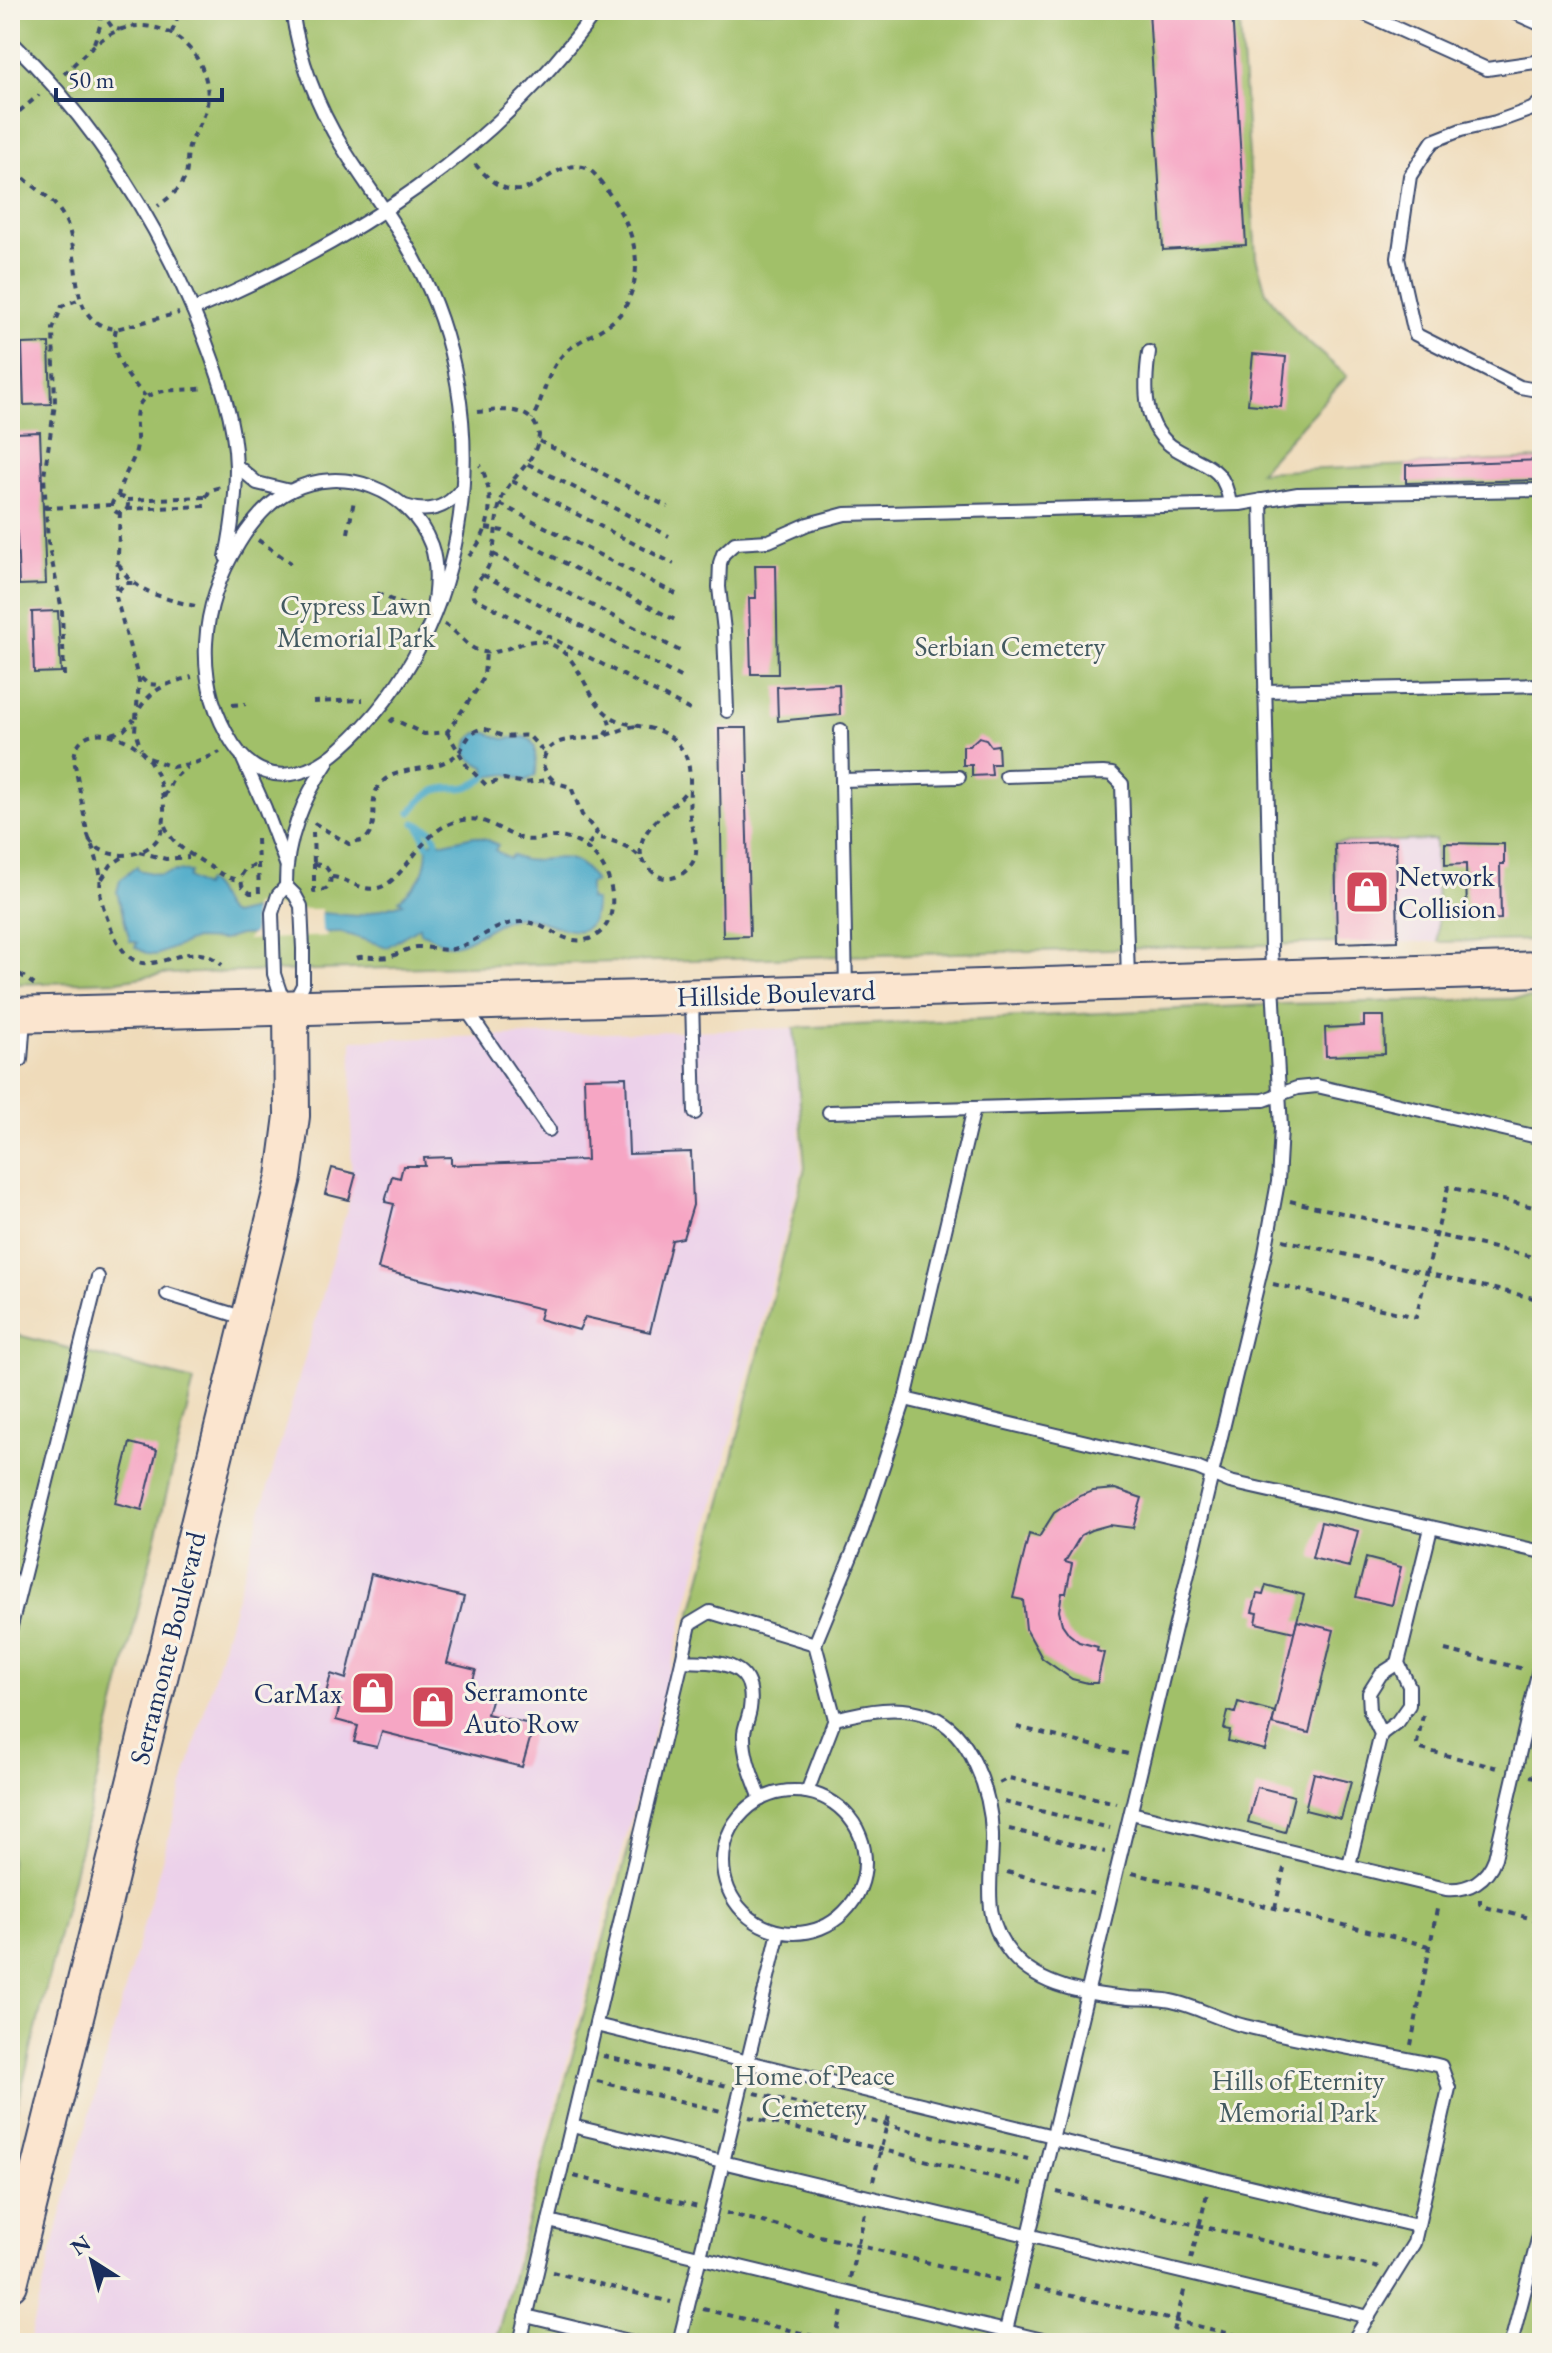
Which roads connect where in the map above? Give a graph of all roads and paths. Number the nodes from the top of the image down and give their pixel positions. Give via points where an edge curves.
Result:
1 (101, 10) edge
2 (180, 10) edge
3 (292, 10) edge
4 (597, 10) edge
5 (1356, 10) edge
6 (1508, 10) edge
7 (1542, 25) edge
8 (120, 30) junction
9 (172, 32) junction
10 (10, 40) edge
11 (91, 48) junction
12 (1542, 61) edge
13 (51, 84) junction
14 (1542, 101) edge
15 (10, 119) edge
16 (464, 151) junction
17 (10, 159) edge
18 (385, 211) junction
19 (146, 214) junction
20 (80, 299) junction
21 (193, 309) junction
22 (116, 329) junction
23 (1149, 352) dead end
24 (222, 384) junction
25 (1542, 391) edge
26 (145, 396) junction
27 (463, 413) junction
28 (532, 419) junction
29 (539, 441) junction
30 (528, 464) junction
31 (236, 465) junction
32 (480, 465) dead end
33 (358, 481) junction
34 (512, 481) junction
35 (464, 485) junction
36 (1542, 490) edge
37 (290, 491) junction
38 (118, 497) junction
39 (206, 497) dead end
40 (127, 500) junction
41 (1261, 500) junction
42 (1230, 504) junction
43 (113, 505) junction
44 (207, 506) dead end
45 (404, 506) junction
46 (499, 506) junction
47 (668, 507) dead end
48 (45, 508) junction
49 (490, 508) junction
50 (127, 509) junction
51 (120, 512) junction
52 (486, 528) junction
53 (495, 529) junction
54 (246, 531) junction
55 (348, 533) dead end
56 (669, 536) dead end
57 (117, 554) junction
58 (492, 554) junction
59 (468, 557) dead end
60 (291, 563) dead end
61 (674, 564) dead end
62 (483, 575) junction
63 (135, 584) junction
64 (216, 587) junction
65 (377, 593) dead end
66 (676, 594) dead end
67 (116, 597) junction
68 (209, 609) junction
69 (431, 618) junction
70 (679, 622) dead end
71 (555, 644) junction
72 (486, 652) junction
73 (682, 652) dead end
74 (136, 668) junction
75 (206, 674) junction
76 (64, 676) dead end
77 (682, 678) dead end
78 (166, 684) junction
79 (1542, 685) edge
80 (1265, 691) junction
81 (365, 700) dead end
82 (313, 702) dead end
83 (246, 704) dead end
84 (231, 705) dead end
85 (692, 711) dead end
86 (727, 711) dead end
87 (605, 712) junction
88 (136, 717) junction
89 (642, 725) junction
90 (386, 727) dead end
91 (841, 730) dead end
92 (447, 732) junction
93 (106, 734) junction
94 (603, 736) junction
95 (237, 749) junction
96 (143, 753) junction
97 (459, 753) junction
98 (546, 754) junction
99 (331, 757) junction
100 (195, 763) junction
101 (1006, 776) dead end
102 (959, 777) dead end
103 (842, 780) junction
104 (555, 781) junction
105 (689, 782) junction
106 (163, 808) junction
107 (164, 820) junction
108 (313, 822) dead end
109 (596, 837) junction
110 (89, 839) junction
111 (586, 849) junction
112 (134, 853) junction
113 (196, 859) junction
114 (643, 861) junction
115 (286, 865) junction
116 (332, 877) junction
117 (240, 880) junction
118 (101, 884) junction
119 (286, 886) junction
120 (353, 959) dead end
121 (222, 965) dead end
122 (10, 967) edge
123 (1542, 969) edge
124 (1273, 977) junction
125 (1128, 981) junction
126 (846, 990) junction
127 (692, 996) junction
128 (462, 1003) junction
129 (23, 1005) edge
130 (291, 1008) junction
131 (21, 1060) dead end
132 (1279, 1095) junction
133 (974, 1108) junction
134 (829, 1112) dead end
135 (695, 1113) dead end
136 (549, 1130) dead end
137 (1542, 1138) edge
138 (1276, 1198) junction
139 (1542, 1209) edge
140 (1436, 1234) junction
141 (1269, 1237) junction
142 (1542, 1259) edge
143 (1427, 1273) junction
144 (98, 1277) dead end
145 (1259, 1280) junction
146 (167, 1294) dead end
147 (1542, 1300) edge
148 (249, 1319) junction
149 (905, 1399) junction
150 (1212, 1474) junction
151 (1431, 1528) junction
152 (1542, 1552) edge
153 (11, 1622) edge
154 (815, 1644) junction
155 (1445, 1650) dead end
156 (1542, 1656) edge
157 (682, 1661) junction
158 (1398, 1663) junction
159 (1538, 1672) junction
160 (1410, 1702) junction
161 (835, 1719) junction
162 (1017, 1727) dead end
163 (1381, 1734) junction
164 (1128, 1754) dead end
165 (1515, 1772) junction
166 (1542, 1778) edge
167 (807, 1792) junction
168 (986, 1794) junction
169 (761, 1799) junction
170 (1116, 1803) dead end
171 (1131, 1813) junction
172 (991, 1825) junction
173 (1110, 1828) dead end
174 (1288, 1851) junction
175 (1105, 1852) dead end
176 (1349, 1865) junction
177 (990, 1868) junction
178 (1131, 1873) dead end
179 (1478, 1882) junction
180 (1441, 1888) junction
181 (1094, 1894) dead end
182 (1275, 1908) junction
183 (1542, 1921) edge
184 (779, 1932) junction
185 (1429, 1946) junction
186 (1088, 1991) junction
187 (596, 2025) junction
188 (589, 2052) junction
189 (1409, 2059) junction
190 (747, 2061) junction
191 (583, 2078) junction
192 (740, 2089) junction
193 (893, 2097) junction
194 (734, 2114) junction
195 (887, 2125) junction
196 (572, 2126) junction
197 (1053, 2137) junction
198 (881, 2149) junction
199 (1028, 2159) dead end
200 (722, 2161) junction
201 (560, 2173) junction
202 (1022, 2184) dead end
203 (1056, 2191) dead end
204 (869, 2196) junction
205 (710, 2210) junction
206 (549, 2221) junction
207 (1542, 2224) edge
208 (1417, 2226) junction
209 (1029, 2235) junction
210 (857, 2245) junction
211 (699, 2257) junction
212 (1397, 2273) junction
213 (999, 2280) dead end
214 (10, 2284) edge
215 (1034, 2287) dead end
216 (846, 2292) junction
217 (526, 2316) junction
218 (1369, 2317) junction
219 (1004, 2337) edge
220 (520, 2343) edge
221 (637, 2343) edge
222 (679, 2343) edge
223 (834, 2343) edge
224 (1055, 2343) edge
225 (1269, 2343) edge
226 (1352, 2343) edge
227 (1511, 2343) edge

1 - 8 path
1 - 11 path
2 - 9 path
3 - 18 lane via 318,99
4 - 16 lane via 533,86
5 - 12 lane via 1487,69
6 - 7 lane
8 - 9 path
8 - 11 path
9 - 19 path via 203,68 207,106 190,143 183,182
10 - 13 lane
11 - 13 path
13 - 15 path
13 - 19 lane via 105,151
14 - 25 lane via 1433,141 1410,176 1398,258 1415,334 1520,387
16 - 18 lane
16 - 28 path via 491,180 516,190 571,167 586,168 631,230 635,265 628,300 615,321 559,359
17 - 20 path via 17,173 48,195 67,222
18 - 21 lane via 298,262
18 - 27 lane via 436,306 454,359
19 - 21 lane
20 - 22 path via 94,320
20 - 48 path via 62,306 53,329 55,404 45,459
21 - 22 path
21 - 24 lane
22 - 26 path via 117,358
23 - 42 lane via 1146,391 1154,427 1168,444 1218,472
24 - 26 path
24 - 31 lane
26 - 38 path via 137,409 136,452
27 - 28 path via 511,411
27 - 35 lane
28 - 29 path
29 - 30 path
29 - 47 path
30 - 34 path
30 - 56 path
31 - 37 lane via 257,483
31 - 64 lane via 230,537
32 - 49 path
33 - 37 lane via 322,480
33 - 45 lane
33 - 55 path
34 - 46 path
34 - 61 path
35 - 45 lane via 437,508
35 - 69 lane via 450,565
36 - 41 lane via 1298,494
37 - 54 lane via 265,508
38 - 40 path
38 - 43 path
39 - 40 path
40 - 50 path
41 - 42 lane
41 - 80 lane
42 - 86 lane via 845,514 769,541 735,543 723,554 719,572
43 - 48 path
43 - 51 path
44 - 50 path
45 - 69 lane via 431,544 436,581
46 - 49 path
46 - 53 path
46 - 66 path
48 - 76 path via 62,610
49 - 52 path
50 - 51 path
51 - 57 path
52 - 53 path
52 - 59 path
53 - 58 path
53 - 70 path
54 - 60 path
54 - 64 lane
57 - 63 path via 122,571
57 - 67 path
58 - 62 path
58 - 73 path
62 - 71 path via 472,590 475,599
62 - 77 path
63 - 67 path via 122,585
63 - 68 path
64 - 68 lane
65 - 69 path
67 - 74 path
68 - 75 lane
69 - 72 path via 453,629 475,650
69 - 99 lane via 389,695
71 - 72 path via 530,641
71 - 85 path
71 - 87 path
72 - 92 path via 478,688
74 - 78 path via 148,684
74 - 88 path
75 - 78 path
75 - 95 lane via 217,712
78 - 88 path via 149,695
79 - 80 lane
80 - 124 lane
81 - 82 path
83 - 84 path
87 - 89 path
87 - 94 path via 610,729
88 - 93 path via 124,730
88 - 96 path
89 - 94 path
89 - 105 path via 659,729 681,748
90 - 92 path via 393,719 424,734
91 - 103 lane
92 - 97 path
93 - 96 path
93 - 110 path via 87,735 75,753
94 - 98 path via 562,741
95 - 99 lane via 258,768 283,775 309,770
95 - 100 path
95 - 115 lane
96 - 100 path via 172,767
96 - 106 path via 158,779
97 - 98 path via 468,737 482,729 529,736
97 - 104 path via 488,785 504,779
97 - 108 path via 432,768 402,771 386,779 376,793 373,829 365,840 349,844
98 - 104 path via 545,770
99 - 115 lane via 305,802
100 - 106 path via 169,785
101 - 125 lane via 1103,773 1122,784
102 - 103 lane
103 - 126 lane
104 - 109 path via 574,790
105 - 114 path via 684,795 643,837
105 - 114 path via 693,861 680,875 664,879
106 - 107 path
107 - 112 path via 158,840
107 - 113 path via 176,844
109 - 111 path
109 - 114 path via 625,846
110 - 112 path via 102,852
110 - 118 path
111 - 116 path via 557,837 526,840 482,820 458,821 432,834 392,881 380,887 364,889
111 - 120 path via 606,870 612,895 610,918 594,937 568,939 523,921 456,948 415,947 386,958
112 - 113 path
112 - 118 path via 111,865
113 - 117 path via 224,877
115 - 119 lane
116 - 116 path via 328,868 314,864 314,891 326,889
117 - 117 path via 247,891 259,893 258,865 244,870
118 - 121 path via 115,935 130,956 154,963 197,952
119 - 130 lane via 302,912 303,985
119 - 130 lane via 272,913 276,985
122 - 129 path
123 - 124 main road, Hillside Boulevard
124 - 125 main road, Hillside Boulevard
124 - 132 lane
125 - 126 main road, Hillside Boulevard
126 - 127 main road, Hillside Boulevard
127 - 128 main road, Hillside Boulevard
127 - 135 lane
128 - 130 main road, Hillside Boulevard
128 - 136 lane
129 - 130 main road, Hillside Boulevard
129 - 131 lane
130 - 148 main road, Serramonte Boulevard via 290,1141
132 - 133 lane via 1264,1100
132 - 137 lane via 1307,1086 1330,1087
132 - 138 lane
133 - 134 lane
133 - 149 lane
138 - 140 path
138 - 141 lane
139 - 140 path via 1448,1187
140 - 142 path
140 - 143 path
141 - 143 path
141 - 145 lane
143 - 145 path via 1416,1317
143 - 147 path
144 - 153 lane
145 - 150 lane
146 - 148 lane
148 - 214 main road, Serramonte Boulevard
149 - 150 lane
149 - 154 lane via 862,1530
150 - 151 lane
150 - 171 lane
151 - 152 lane
151 - 158 lane
154 - 157 lane via 710,1612 690,1624
154 - 161 lane
155 - 159 path
156 - 159 lane
157 - 169 lane via 720,1662 744,1677 750,1688 745,1750
157 - 187 lane
158 - 160 lane
158 - 163 lane via 1381,1674 1369,1693 1370,1711
159 - 165 lane
160 - 163 lane via 1402,1717
160 - 165 path via 1424,1709 1417,1743 1421,1749
161 - 167 lane
161 - 168 lane via 889,1709 934,1717 967,1749
162 - 164 path
163 - 176 lane
165 - 166 path
165 - 179 lane via 1492,1865
167 - 169 lane
167 - 184 lane via 837,1805 858,1829 866,1862 863,1878 858,1894 837,1918 810,1931
168 - 170 path via 1009,1778
168 - 172 lane
168 - 173 path
169 - 184 lane via 729,1835 723,1866 741,1909
171 - 174 lane
171 - 186 lane
172 - 175 path
172 - 177 lane
174 - 176 lane
174 - 182 path
176 - 180 lane
177 - 181 path
177 - 186 lane via 993,1920 1011,1954 1045,1981
178 - 182 path
179 - 180 lane via 1464,1889
179 - 183 path via 1482,1906
180 - 185 path
182 - 185 path
184 - 190 lane
185 - 189 path
186 - 189 lane via 1167,2000 1247,2026
186 - 197 lane
187 - 188 lane
187 - 190 lane
188 - 191 lane
188 - 192 path
189 - 208 lane via 1441,2066 1449,2088
190 - 192 lane
190 - 193 lane
191 - 194 path
191 - 196 lane
192 - 194 lane
192 - 195 path
193 - 195 path
193 - 197 lane
194 - 198 path
194 - 200 lane
195 - 198 path
195 - 199 path
196 - 200 lane
196 - 201 lane
197 - 208 lane
197 - 209 lane
198 - 202 path
198 - 204 path
200 - 204 lane
200 - 205 lane
201 - 205 path
201 - 206 lane
203 - 212 path
204 - 209 lane
204 - 210 path
205 - 210 path
205 - 211 lane
206 - 211 lane
206 - 217 lane
207 - 227 lane
208 - 212 lane
209 - 218 lane
209 - 219 lane
210 - 213 path
210 - 216 path
211 - 216 lane
211 - 222 lane
212 - 218 lane
215 - 225 path
216 - 219 lane
216 - 223 path
217 - 220 lane
217 - 221 lane
218 - 226 lane
219 - 224 lane

